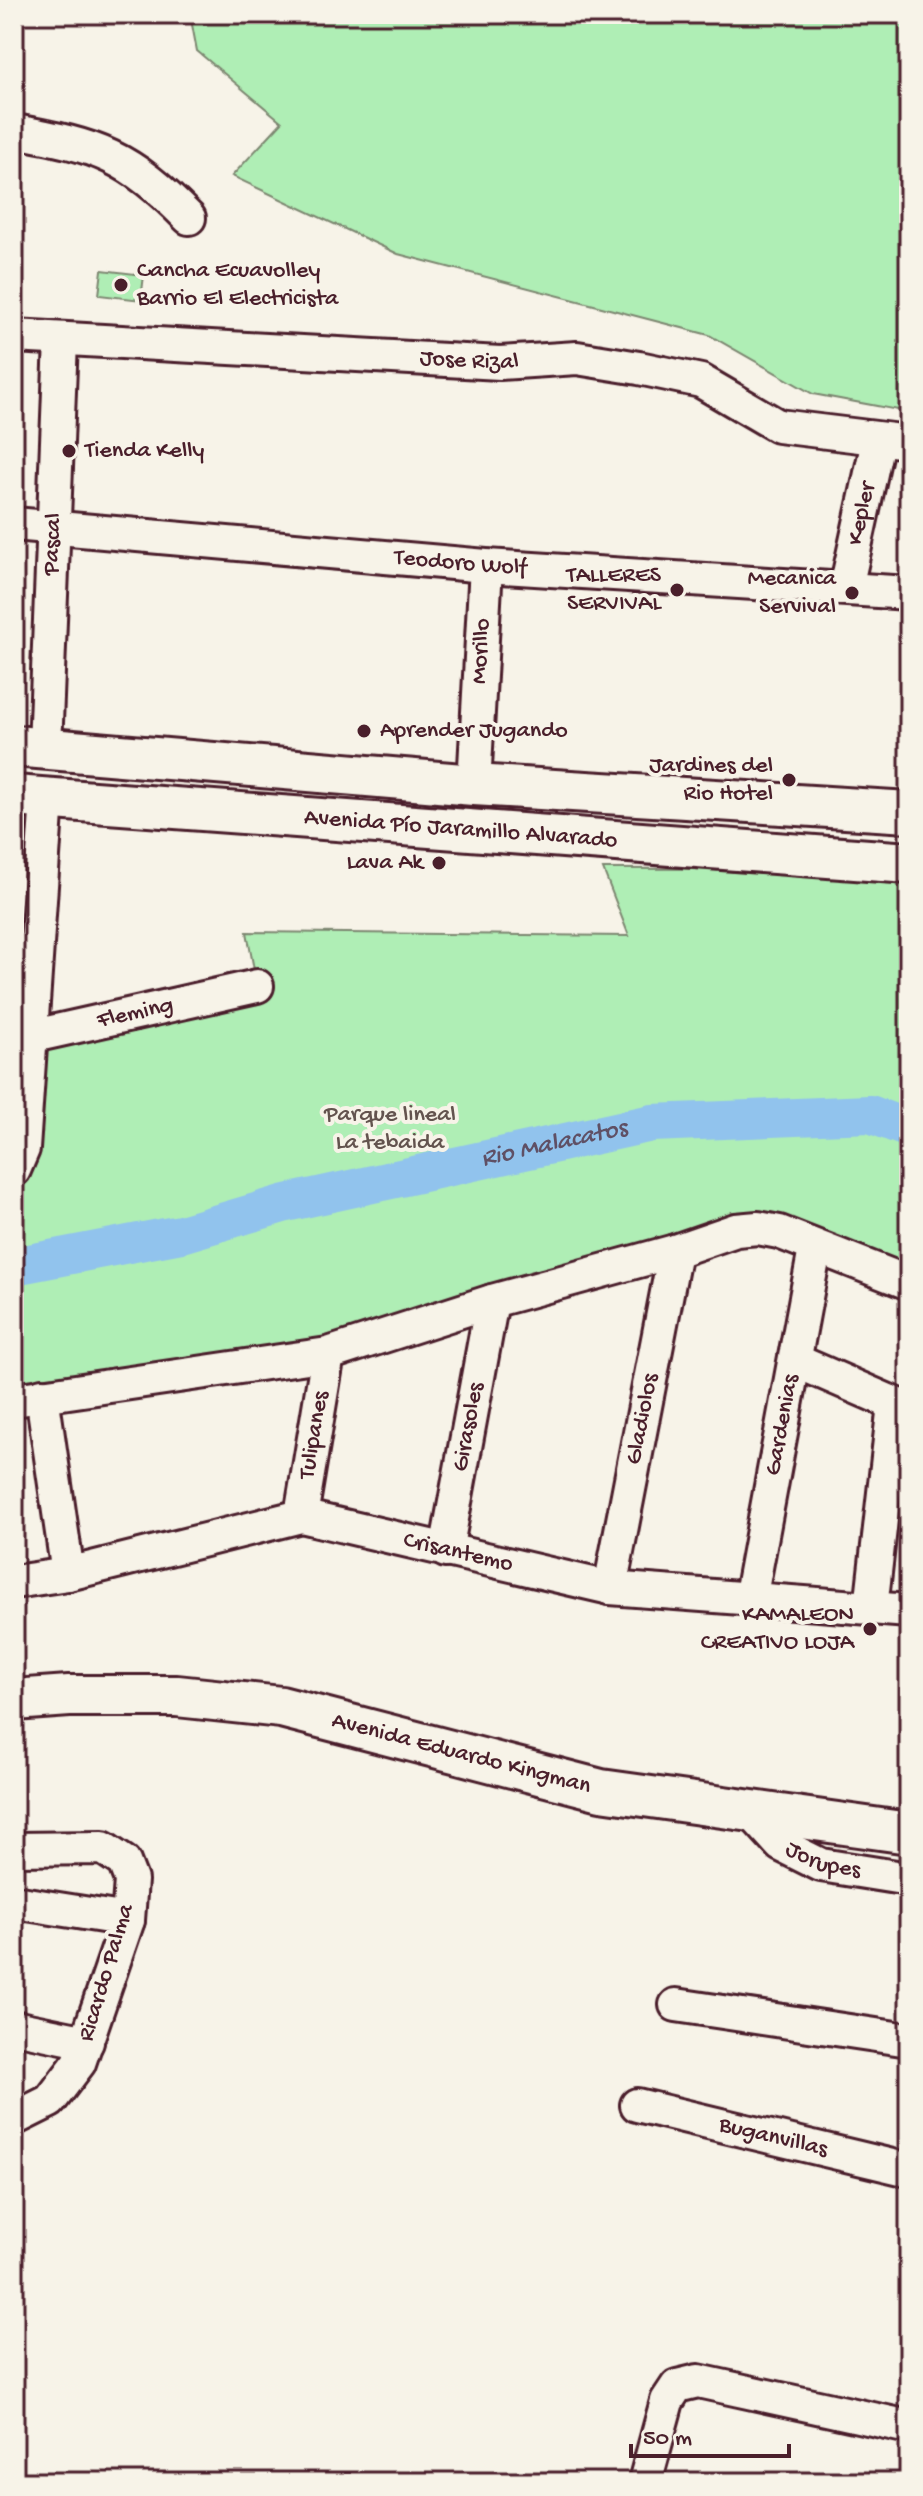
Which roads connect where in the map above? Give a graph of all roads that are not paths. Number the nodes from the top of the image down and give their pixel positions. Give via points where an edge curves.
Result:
1 (14, 131) edge
2 (189, 218) dead end
3 (14, 336) edge
4 (61, 340) junction
5 (894, 441) edge
6 (14, 524) edge
7 (55, 527) junction
8 (486, 566) junction
9 (846, 588) junction
10 (909, 593) edge
11 (29, 747) edge
12 (474, 785) junction
13 (31, 797) edge
14 (909, 812) edge
15 (909, 863) edge
16 (257, 986) dead end
17 (21, 1037) edge
18 (15, 1170) edge
19 (815, 1249) junction
20 (675, 1251) junction
21 (909, 1283) edge
22 (492, 1301) junction
23 (328, 1354) junction
24 (796, 1361) junction
25 (28, 1398) edge
26 (901, 1407) edge
27 (301, 1516) junction
28 (446, 1551) junction
29 (68, 1574) junction
30 (14, 1582) edge
31 (610, 1588) junction
32 (750, 1600) junction
33 (871, 1608) junction
34 (909, 1611) edge
35 (14, 1700) edge
36 (751, 1812) junction
37 (909, 1833) edge
38 (14, 1849) edge
39 (909, 1879) edge
40 (14, 1902) edge
41 (128, 1920) junction
42 (676, 2005) dead end
43 (14, 2027) edge
44 (909, 2040) edge
45 (87, 2042) junction
46 (637, 2105) dead end
47 (14, 2119) edge
48 (909, 2170) edge
49 (909, 2427) edge
50 (645, 2482) edge

1 - 2 street via 103,151 151,179
3 - 4 street, Jose Rizal
4 - 5 street, Jose Rizal via 500,363 577,358 701,381 778,426
4 - 7 street, Pascal
5 - 9 street, Kepler
6 - 7 street, Teodoro Wolf
7 - 8 street, Teodoro Wolf
7 - 11 street, Pascal
8 - 9 street, Teodoro Wolf
8 - 12 street, Morillo
9 - 10 street, Teodoro Wolf
11 - 12 main road, Avenida Pío Jaramillo Alvarado
12 - 14 main road, Avenida Pío Jaramillo Alvarado
13 - 15 main road, Avenida Pío Jaramillo Alvarado
13 - 17 street
16 - 17 street, Fleming
17 - 18 street via 23,1149
19 - 20 street via 758,1228
19 - 21 street
19 - 24 street, Gardenias
20 - 22 street
20 - 31 street, Gladiolos
22 - 23 street
22 - 28 street, Girasoles
23 - 25 street
23 - 27 street, Tulipanes
24 - 26 street
24 - 32 street, Gardenias
25 - 29 street
26 - 33 street
27 - 28 street, Crisantemo
27 - 29 street, Crisantemo
28 - 31 street, Crisantemo
29 - 30 street, Crisantemo
31 - 32 street, Crisantemo
32 - 33 street, Crisantemo
33 - 34 street, Crisantemo
35 - 36 main road, Avenida Eduardo Kingman via 177,1696 281,1707 601,1790
36 - 37 main road, Avenida Eduardo Kingman
36 - 39 street, Jorupes via 781,1845 821,1865
38 - 41 street, Ricardo Palma via 103,1848 124,1862 131,1880
40 - 41 street
41 - 45 street, Ricardo Palma
42 - 44 street
43 - 45 street
45 - 47 street, Ricardo Palma via 79,2063 50,2101
46 - 48 street, Buganvillas
49 - 50 street via 698,2381 677,2386 667,2401

